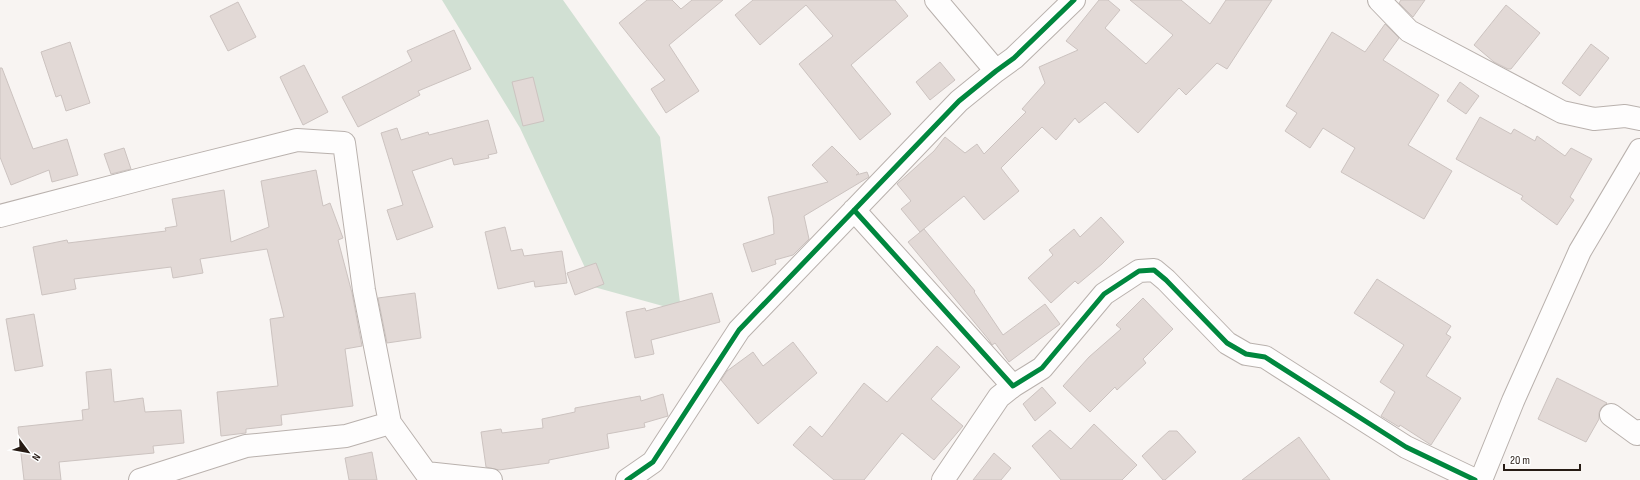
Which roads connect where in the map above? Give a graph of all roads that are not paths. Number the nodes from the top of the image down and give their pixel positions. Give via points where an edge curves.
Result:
1 (936, 0) edge
2 (1074, 0) edge
3 (1379, 0) edge
4 (996, 71) junction
5 (1640, 119) edge
6 (1640, 150) edge
7 (854, 210) junction
8 (0, 216) edge
9 (1012, 386) junction
10 (1611, 415) dead end
11 (390, 423) junction
12 (1640, 431) edge
13 (1455, 475) edge
14 (140, 480) edge
15 (491, 480) edge
16 (626, 480) edge
17 (943, 480) edge
18 (1475, 480) edge
19 (1481, 480) edge

1 - 4 street
2 - 4 street via 1014,58
3 - 5 street via 1409,30 1562,112 1594,119 1625,116
4 - 7 street via 959,101
6 - 19 street via 1580,251
7 - 9 street
7 - 16 street via 739,330 653,462
8 - 11 street via 297,140 344,143 364,290
9 - 13 street via 1042,368 1104,294 1140,271 1154,270 1227,343 1246,354 1265,357 1406,447
9 - 17 street via 999,397
10 - 12 street via 1637,434
11 - 14 street via 346,436 246,446
11 - 15 street via 426,473
13 - 18 street

